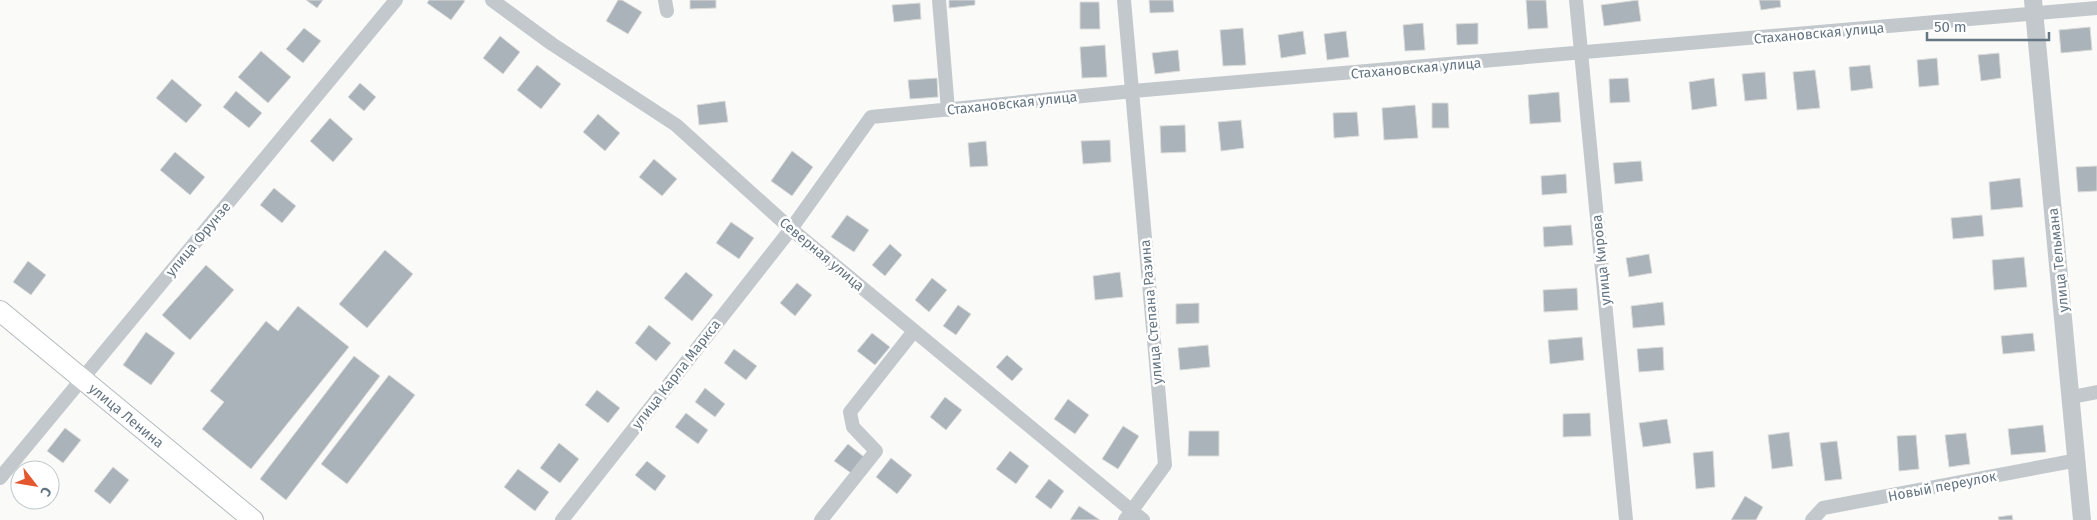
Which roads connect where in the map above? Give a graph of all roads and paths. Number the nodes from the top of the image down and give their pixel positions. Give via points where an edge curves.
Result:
1 (396, 0) edge
2 (492, 0) edge
3 (939, 0) edge
4 (1124, 0) edge
5 (1576, 0) edge
6 (2034, 7) edge
7 (2097, 8) edge
8 (1581, 54) junction
9 (1133, 91) junction
10 (948, 110) junction
11 (791, 229) junction
12 (0, 311) edge
13 (914, 331) junction
14 (83, 379) junction
15 (2097, 392) edge
16 (2072, 397) junction
17 (2078, 460) junction
18 (0, 478) edge
19 (1128, 515) edge
20 (253, 520) edge
21 (562, 520) edge
22 (821, 520) edge
23 (1143, 520) edge
24 (1626, 520) edge
25 (1812, 520) edge
26 (2082, 520) edge

1 - 14 street, улица Фрунзе
2 - 11 street, Северная улица via 552,44 676,125
3 - 10 street
4 - 9 street, улица Степана Разина
5 - 8 street, улица Кирова
6 - 7 street, Стахановская улица
6 - 8 street, Стахановская улица
6 - 16 street, улица Тельмана
8 - 9 street, Стахановская улица
8 - 24 street, улица Кирова
9 - 10 street, Стахановская улица
9 - 19 street, улица Степана Разина via 1165,466
10 - 11 street, Стахановская улица via 871,117
11 - 13 street, Северная улица
11 - 21 street, улица Карла Маркса
12 - 14 main road, улица Ленина
13 - 19 street, Северная улица
13 - 22 street via 850,412 853,428 876,451
14 - 18 street, улица Фрунзе
14 - 20 main road, улица Ленина
15 - 16 street
16 - 17 street, улица Тельмана
17 - 25 street, Новый переулок via 1823,508
17 - 26 street, улица Тельмана
19 - 23 street, Северная улица

